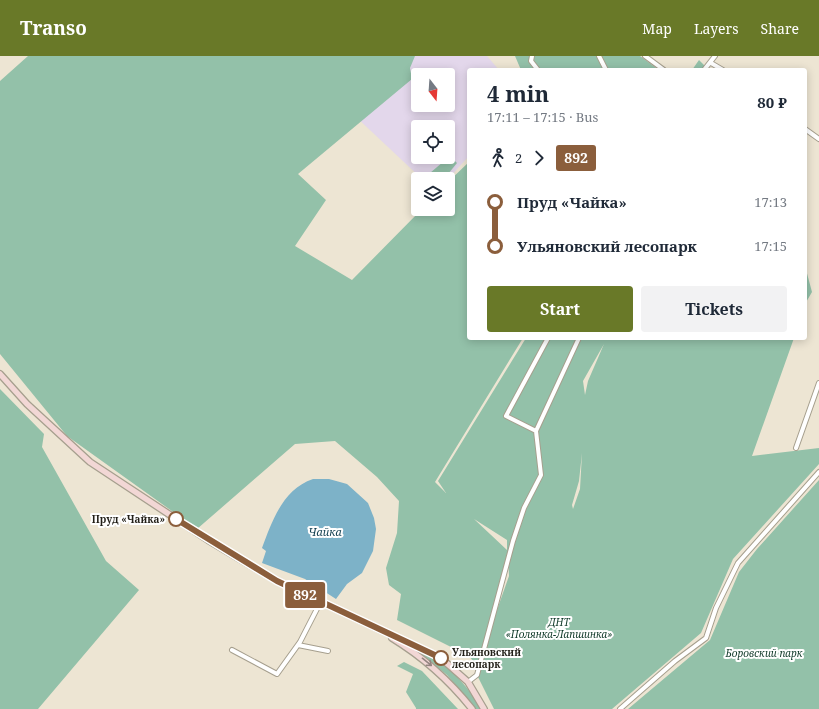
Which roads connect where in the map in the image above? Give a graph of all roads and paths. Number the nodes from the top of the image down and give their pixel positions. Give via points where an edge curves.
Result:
1 (532, 56) edge
2 (599, 56) edge
3 (645, 56) edge
4 (654, 56) edge
5 (715, 56) edge
6 (650, 60) junction
7 (711, 63) junction
8 (536, 68) edge
9 (605, 68) edge
10 (661, 68) edge
11 (706, 68) edge
12 (720, 68) edge
13 (807, 130) edge
14 (819, 139) edge
15 (547, 340) edge
16 (578, 340) edge
17 (0, 374) edge
18 (819, 383) edge
19 (536, 431) junction
20 (796, 448) dead end
21 (819, 472) edge
22 (320, 603) junction
23 (383, 632) junction
24 (298, 644) junction
25 (232, 650) dead end
26 (328, 651) dead end
27 (468, 682) junction
28 (472, 709) edge
29 (484, 709) edge
30 (620, 709) edge

1 - 8 street via 531,61
2 - 9 street
3 - 6 street
4 - 6 street
5 - 7 street
6 - 10 street
7 - 11 street
7 - 12 street
13 - 14 street
15 - 19 street via 506,416
16 - 19 street
17 - 22 main road via 27,404 90,462 208,540
18 - 20 street
19 - 27 street via 541,475 524,508 513,541 477,674
21 - 30 street via 738,563 716,608 706,638
22 - 23 main road
22 - 24 street
23 - 27 main road via 442,659
23 -> 28 main road via 428,662
24 - 25 street via 277,674
24 - 26 street
27 - 29 main road

